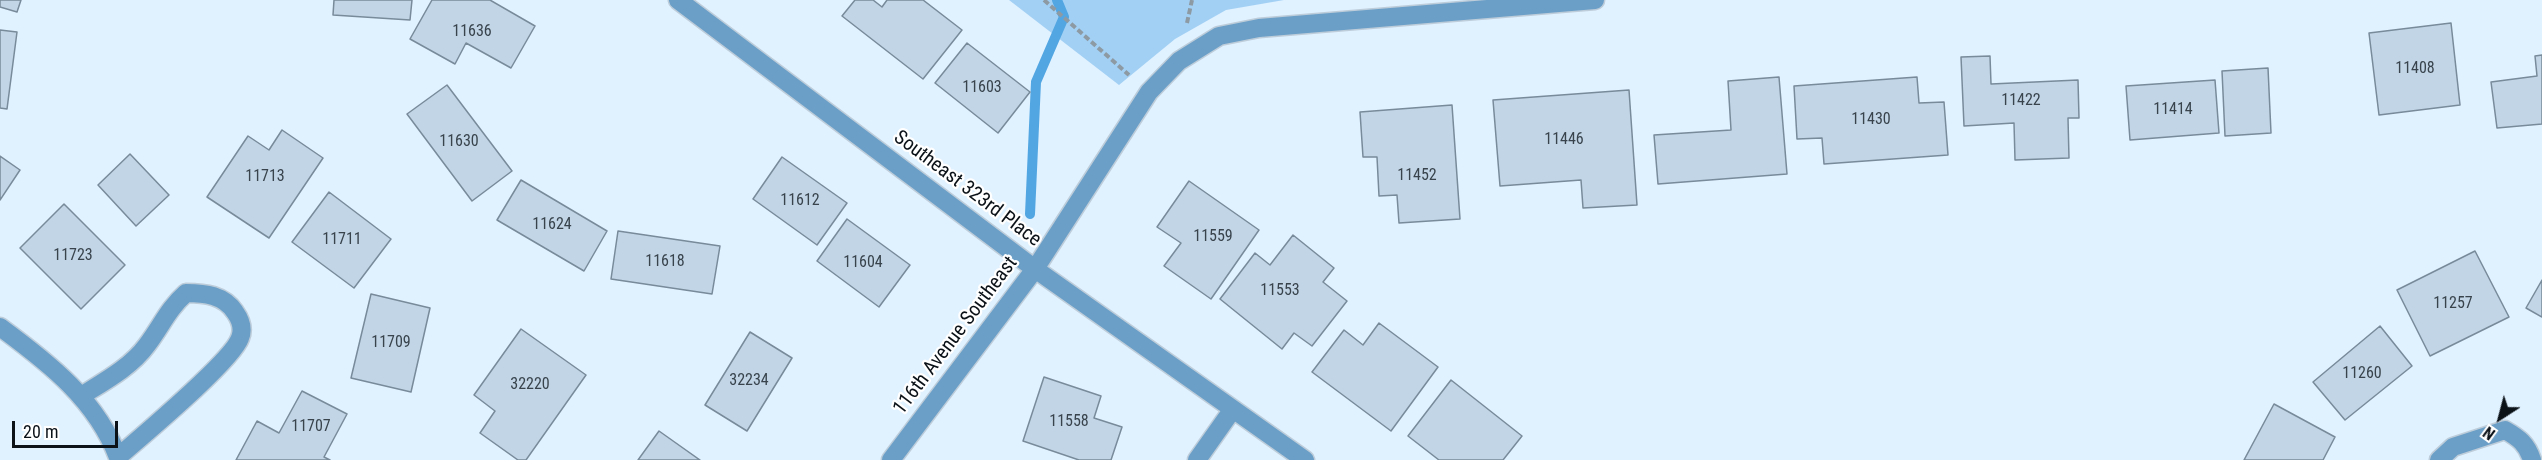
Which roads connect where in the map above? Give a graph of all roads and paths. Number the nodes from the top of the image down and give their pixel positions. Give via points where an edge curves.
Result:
1 (678, 0) edge
2 (1044, 0) edge
3 (1595, 0) edge
4 (1149, 92) junction
5 (1035, 269) junction
6 (0, 327) edge
7 (81, 396) junction
8 (1233, 409) junction
9 (1298, 458) edge
10 (119, 459) edge
11 (891, 460) edge
12 (1197, 460) edge
13 (2439, 460) edge
14 (2532, 460) edge

1 - 5 street, Southeast 323rd Place
2 - 4 path
3 - 4 street, 116th Avenue Southeast via 1259,28 1220,36 1179,61
4 - 5 street, 116th Avenue Southeast
5 - 8 street, Southeast 323rd Place
5 - 11 street, 116th Avenue Southeast
6 - 7 street via 52,366
7 - 10 street via 108,434
7 - 10 street via 122,370 147,346 170,308 186,293 207,292 230,304 241,321 240,338 222,363
8 - 9 street, Southeast 323rd Place
8 - 12 street
13 - 14 street via 2453,447 2505,430 2521,440

